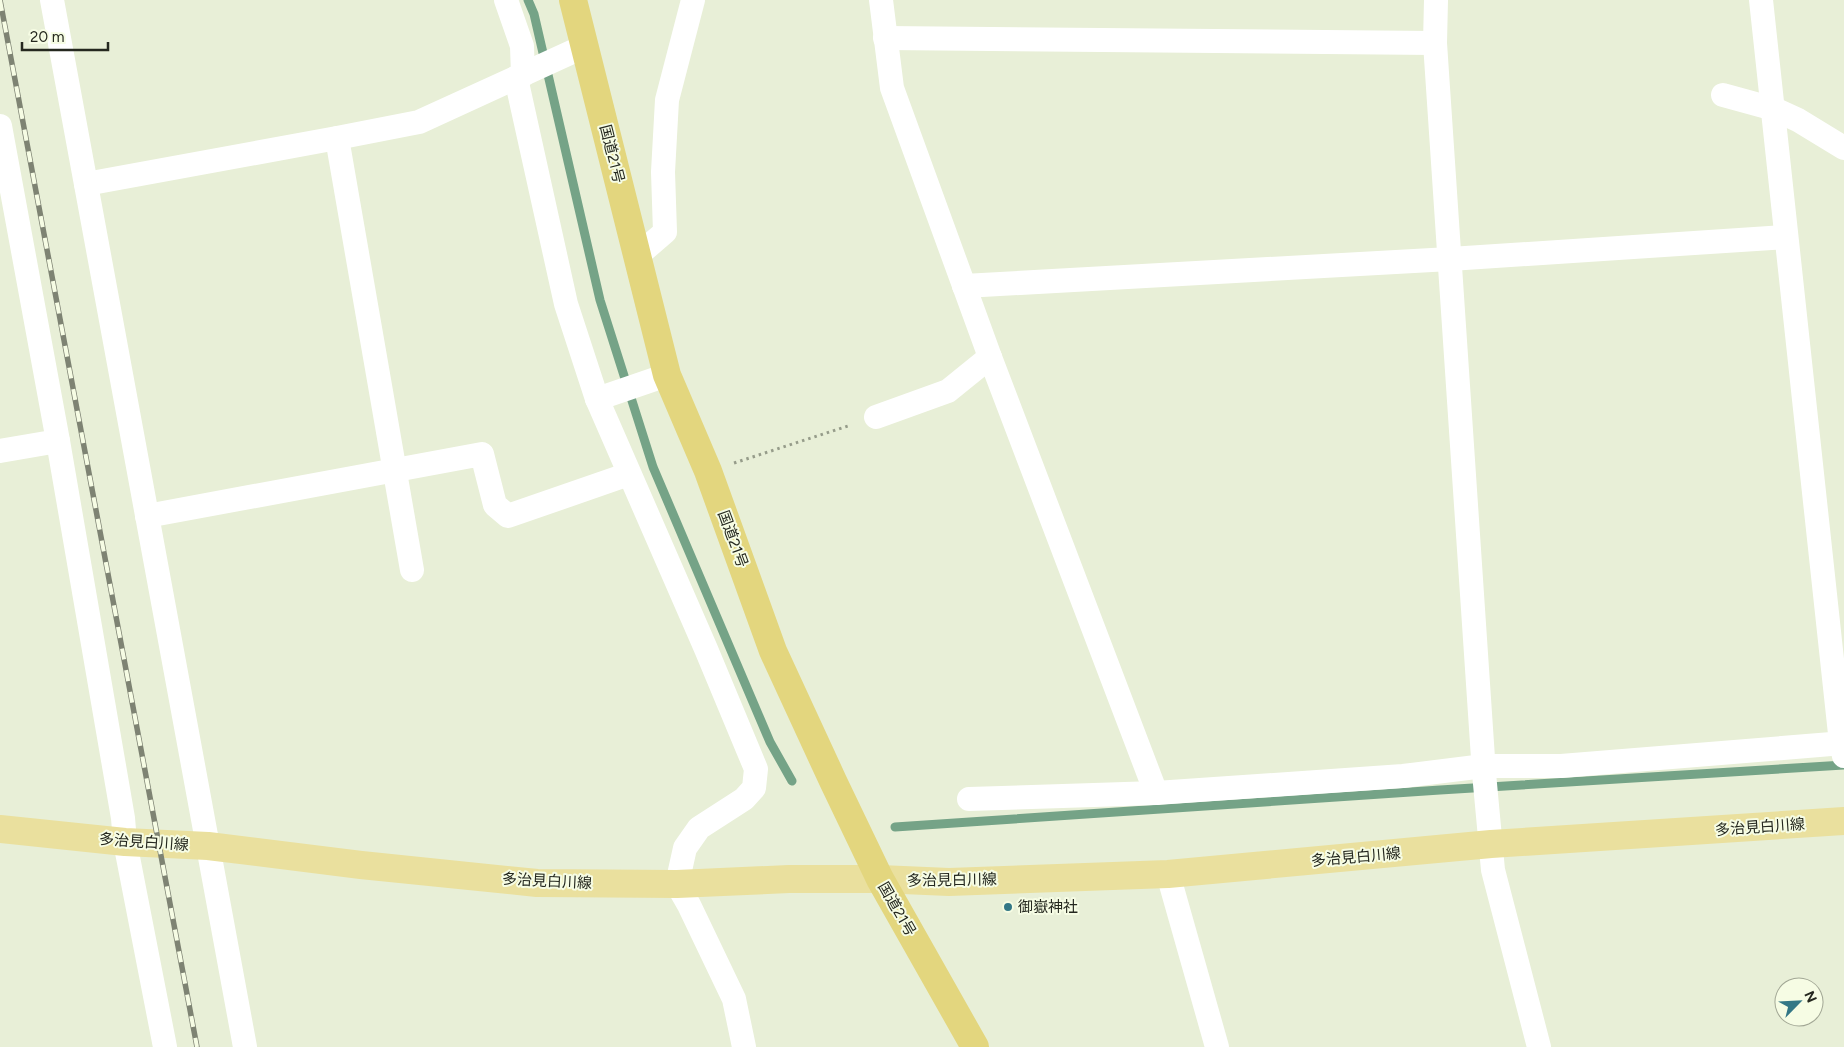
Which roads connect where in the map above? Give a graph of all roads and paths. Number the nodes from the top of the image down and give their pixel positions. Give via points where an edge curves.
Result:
1 (52, 0) edge
2 (506, 0) edge
3 (573, 0) edge
4 (693, 0) edge
5 (881, 0) edge
6 (1436, 0) edge
7 (1761, 0) edge
8 (884, 38) junction
9 (1435, 43) junction
10 (585, 46) junction
11 (520, 76) junction
12 (1723, 96) dead end
13 (1774, 109) junction
14 (0, 126) edge
15 (337, 138) junction
16 (1844, 148) edge
17 (86, 184) junction
18 (7, 199) edge
19 (1786, 237) junction
20 (637, 256) junction
21 (1450, 259) junction
22 (964, 286) junction
23 (990, 357) junction
24 (667, 375) junction
25 (597, 399) junction
26 (876, 418) joint
27 (58, 441) junction
28 (0, 451) edge
29 (394, 471) junction
30 (708, 471) junction
31 (629, 474) junction
32 (146, 516) junction
33 (412, 570) dead end
34 (1843, 749) edge
35 (1484, 770) junction
36 (1156, 793) junction
37 (969, 799) dead end
38 (1844, 821) edge
39 (0, 829) edge
40 (125, 842) junction
41 (1490, 844) junction
42 (208, 846) junction
43 (1168, 874) junction
44 (880, 879) junction
45 (677, 884) junction
46 (165, 1047) edge
47 (245, 1047) edge
48 (744, 1047) edge
49 (975, 1047) edge
50 (1217, 1047) edge
51 (1539, 1047) edge

1 - 17 street
2 - 11 street via 522,46
3 - 10 highway, 国道21号
4 - 20 street via 667,100 662,172 665,232
5 - 8 street
6 - 9 street
7 - 13 street
8 - 9 street
8 - 22 street via 892,88
9 - 21 street
10 - 11 street
10 - 20 highway, 国道21号
11 - 15 street via 419,122
11 - 25 street via 566,304
12 - 13 street
13 - 16 street
13 - 19 street
14 - 18 street
15 - 17 street
15 - 29 street
17 - 32 street
18 - 27 street
19 - 21 street
19 - 34 street
20 - 24 highway, 国道21号
21 - 22 street
21 - 35 street
22 - 23 street
23 - 26 street via 948,391
23 - 36 street
24 - 25 street
24 - 30 highway, 国道21号
25 - 31 street
26 - 30 path
27 - 28 street
27 - 40 street
29 - 31 street via 482,454 495,505 508,516
29 - 32 street
29 - 33 street
30 - 44 highway, 国道21号 via 773,651
31 - 45 street via 756,769 754,788 744,799 699,828 685,848
32 - 42 street
34 - 35 street
35 - 36 street
35 - 41 street
36 - 37 street
38 - 41 main road, 多治見白川線
39 - 40 main road, 多治見白川線
40 - 42 main road, 多治見白川線
40 - 46 street
41 - 43 main road, 多治見白川線
41 - 51 street via 1493,870
42 - 45 main road, 多治見白川線 via 537,883
42 - 47 street
43 - 44 main road, 多治見白川線 via 949,882
43 - 50 street
44 - 45 main road, 多治見白川線
44 - 49 highway, 国道21号
45 - 48 street via 734,999

